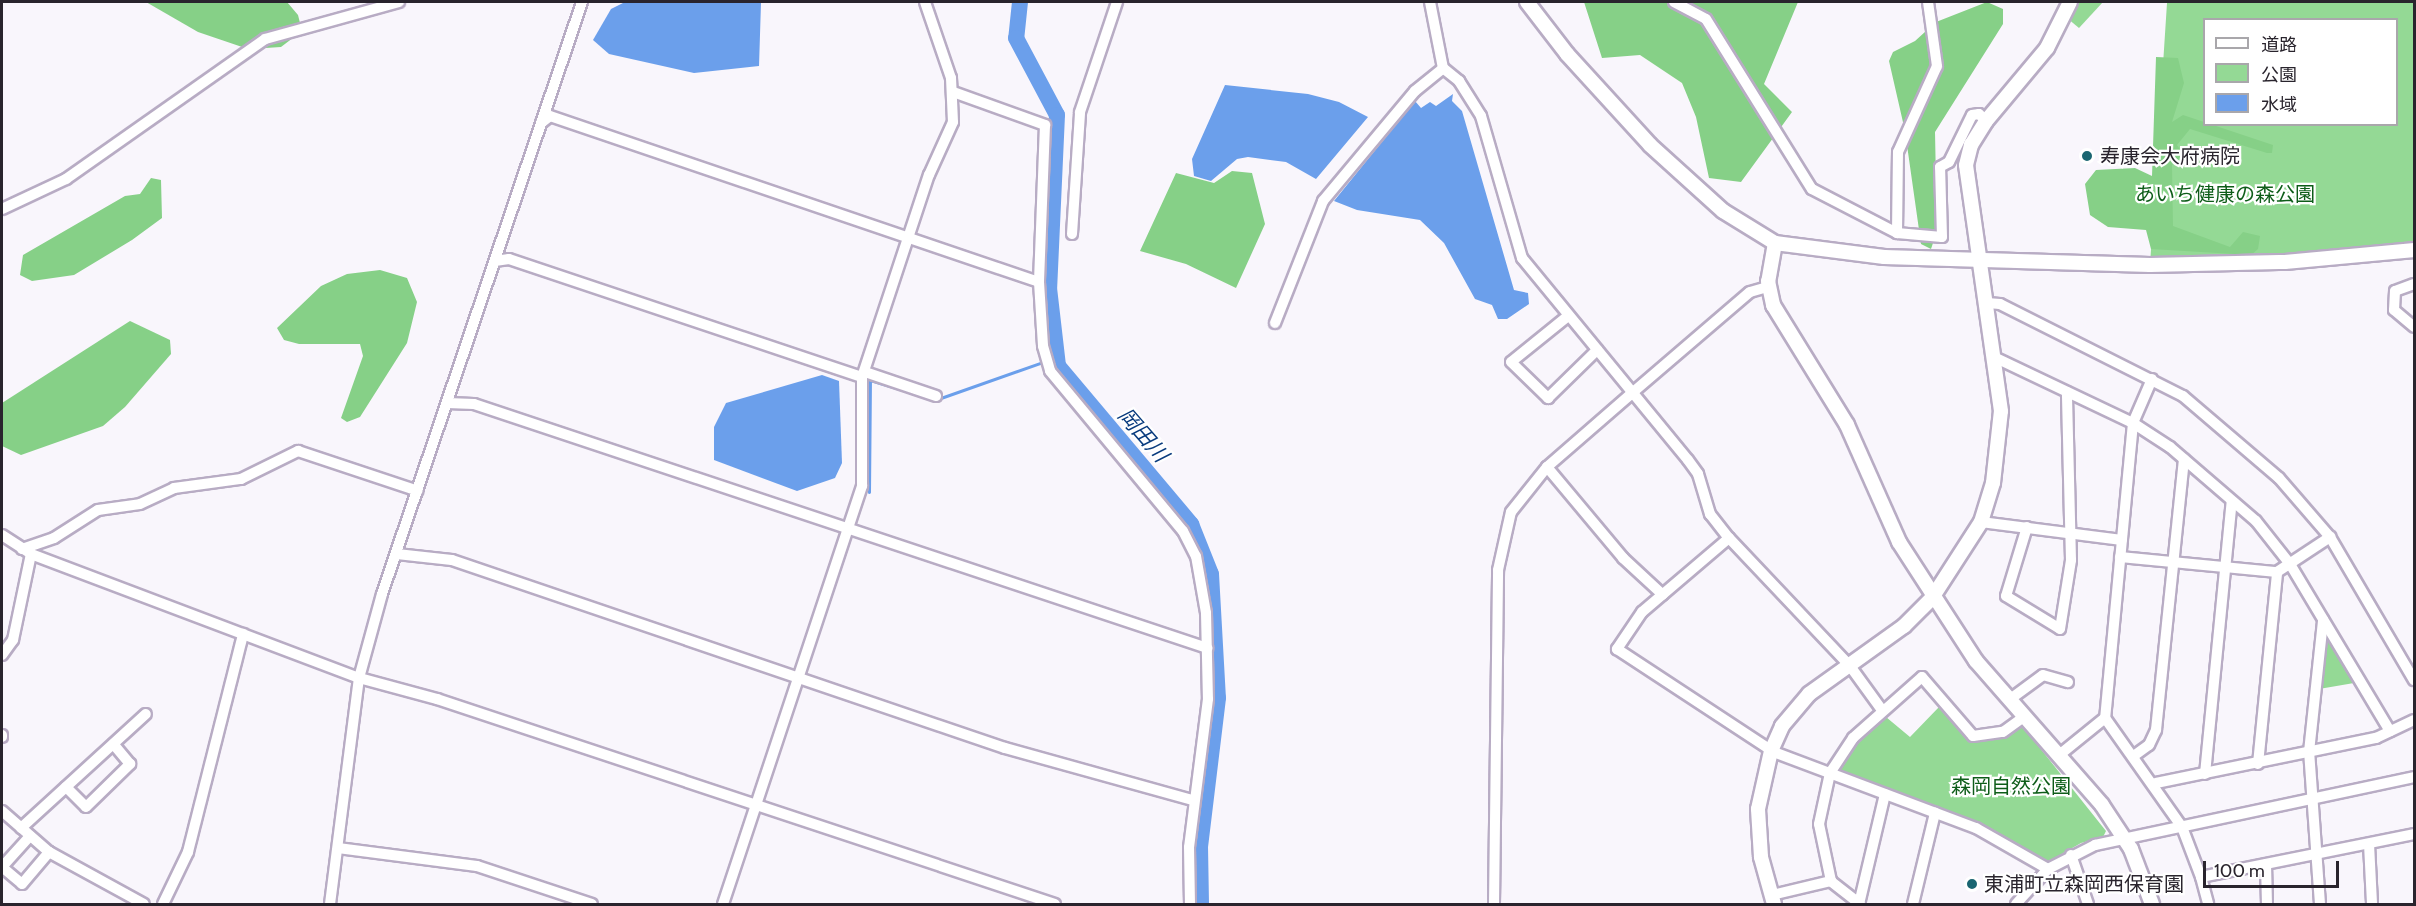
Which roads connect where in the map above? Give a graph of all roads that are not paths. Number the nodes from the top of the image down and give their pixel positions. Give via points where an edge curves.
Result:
1 (399, 2) edge
2 (582, 2) edge
3 (925, 2) edge
4 (1117, 2) edge
5 (1430, 2) edge
6 (1527, 2) edge
7 (1674, 2) edge
8 (1928, 2) edge
9 (2070, 2) edge
10 (1443, 68) junction
11 (953, 92) junction
12 (1986, 121) junction
13 (541, 123) junction
14 (2, 209) edge
15 (1897, 233) junction
16 (1072, 234) dead end
17 (909, 239) junction
18 (1775, 243) junction
19 (2415, 250) edge
20 (1978, 259) junction
21 (495, 261) junction
22 (1039, 282) junction
23 (2415, 284) edge
24 (1768, 287) junction
25 (1987, 303) junction
26 (1568, 316) junction
27 (1275, 323) dead end
28 (2415, 327) edge
29 (1597, 350) junction
30 (1996, 358) junction
31 (863, 375) junction
32 (2152, 379) junction
33 (2067, 392) junction
34 (1632, 393) junction
35 (936, 396) dead end
36 (447, 403) junction
37 (2133, 423) junction
38 (2184, 459) junction
39 (1547, 467) junction
40 (418, 491) junction
41 (2232, 501) junction
42 (1981, 522) junction
43 (850, 527) junction
44 (2027, 527) junction
45 (2071, 531) junction
46 (2, 535) edge
47 (2330, 537) junction
48 (1729, 538) junction
49 (2122, 540) junction
50 (26, 551) junction
51 (397, 554) junction
52 (2120, 557) junction
53 (2171, 562) junction
54 (2290, 564) junction
55 (2223, 567) junction
56 (2277, 572) junction
57 (1663, 595) junction
58 (1932, 598) junction
59 (2323, 620) junction
60 (243, 634) junction
61 (1207, 648) junction
62 (2, 655) edge
63 (1850, 666) junction
64 (359, 678) junction
65 (800, 678) junction
66 (2415, 680) edge
67 (2068, 682) dead end
68 (2009, 700) junction
69 (1882, 710) junction
70 (146, 714) dead end
71 (2024, 717) junction
72 (2105, 718) junction
73 (2415, 720) edge
74 (2390, 732) junction
75 (113, 744) junction
76 (1771, 751) junction
77 (2309, 752) junction
78 (2135, 754) junction
79 (2058, 756) junction
80 (2258, 764) junction
81 (1830, 773) junction
82 (2205, 774) junction
83 (2415, 777) edge
84 (2156, 783) junction
85 (66, 787) junction
86 (1886, 794) junction
87 (1193, 800) junction
88 (2313, 800) junction
89 (756, 804) junction
90 (2, 811) edge
91 (1935, 813) junction
92 (2182, 827) junction
93 (21, 828) junction
94 (2415, 834) edge
95 (30, 836) junction
96 (2124, 838) junction
97 (2369, 844) junction
98 (338, 848) junction
99 (49, 852) junction
100 (2318, 854) junction
101 (2071, 855) junction
102 (2266, 864) junction
103 (2048, 869) junction
104 (2202, 877) junction
105 (1831, 881) junction
106 (1773, 900) edge
107 (144, 904) edge
108 (163, 904) edge
109 (330, 904) edge
110 (592, 904) edge
111 (723, 904) edge
112 (1055, 904) edge
113 (1190, 904) edge
114 (1494, 904) edge
115 (1860, 904) edge
116 (1913, 904) edge
117 (2016, 904) edge
118 (2090, 904) edge
119 (2152, 904) edge
120 (2208, 904) edge
121 (2267, 904) edge
122 (2320, 904) edge
123 (2372, 904) edge

1 - 14 street via 265,39 66,179
2 - 13 street
3 - 11 street
4 - 16 street via 1080,112
5 - 10 street
6 - 18 street via 1567,54 1650,145 1723,211
7 - 15 street via 1706,19 1812,189
8 - 15 street via 1936,66 1898,152
9 - 12 street via 2047,48
10 - 26 street via 1459,81 1481,116 1517,251
10 - 27 street via 1415,91 1323,201
11 - 17 street via 949,139 929,176
11 - 22 street via 1045,125
12 - 15 street via 1978,114 1972,116 1949,162 1940,167 1942,237
12 - 20 street via 1971,145 1966,165
13 - 17 street via 550,116
13 - 21 street
17 - 22 street
17 - 31 street
18 - 20 street via 1884,257
18 - 24 street
19 - 20 street via 2224,265
20 - 25 street
21 - 31 street via 510,259
21 - 36 street
22 - 61 street via 1043,346 1053,377 1183,531 1196,556 1206,613
23 - 28 street via 2395,291 2394,309
24 - 34 street via 1750,291
24 - 58 street via 1778,317 1847,425 1899,542
25 - 30 street
25 - 32 street via 2000,304
26 - 29 street
26 - 29 street via 1511,362 1548,398
29 - 34 street
30 - 33 street
30 - 42 street via 1999,438
31 - 35 street
31 - 43 street via 862,486
32 - 37 street
32 - 47 street via 2183,396 2279,478
33 - 37 street
33 - 45 street
34 - 39 street
34 - 48 street via 1698,474 1710,514
36 - 40 street
36 - 43 street via 474,404
37 - 38 street
37 - 49 street
38 - 41 street
38 - 53 street
39 - 57 street via 1623,558
39 - 114 street via 1519,496 1500,549
40 - 50 street via 298,451 241,479 174,488 140,504 98,510
40 - 51 street
41 - 54 street via 2268,535
41 - 55 street
42 - 44 street
42 - 58 street via 1972,543
43 - 61 street
43 - 65 street
44 - 45 street
44 - 45 street via 2006,596 2055,629 2063,626
45 - 49 street
46 - 50 street
47 - 54 street
47 - 66 street
48 - 57 street
48 - 63 street
49 - 52 street
50 - 60 street
50 - 62 street via 13,640
51 - 64 street
51 - 65 street via 452,560
52 - 53 street
52 - 72 street
53 - 55 street
53 - 78 street via 2156,730 2150,745
54 - 56 street
54 - 59 street
55 - 56 street
55 - 82 street
56 - 80 street
57 - 76 street via 1642,612 1617,650
58 - 63 street
58 - 68 street
59 - 74 street
59 - 77 street
60 - 64 street
60 - 108 street via 189,852
61 - 87 street via 1208,699
63 - 69 street
63 - 76 street via 1800,702
64 - 89 street via 436,699
64 - 98 street via 339,806
65 - 87 street via 1005,748
65 - 89 street
67 - 68 street via 2043,675
68 - 71 street
69 - 71 street via 1922,677 1973,736 2003,732
69 - 81 street via 1853,738
70 - 75 street
71 - 79 street
72 - 78 street
72 - 79 street
73 - 74 street
74 - 77 street
75 - 85 street
75 - 85 street via 130,764 86,807
76 - 81 street
76 - 106 street via 1762,785 1758,831
77 - 80 street
77 - 88 street
78 - 84 street
79 - 96 street via 2102,805
80 - 82 street
81 - 86 street
81 - 105 street via 1819,824
82 - 84 street
83 - 88 street
84 - 92 street
85 - 93 street
86 - 91 street
86 - 115 street
87 - 113 street
88 - 92 street
88 - 100 street
89 - 111 street
89 - 112 street
90 - 93 street
91 - 103 street via 1976,828
91 - 116 street
92 - 96 street
92 - 104 street
93 - 95 street
94 - 97 street
95 - 99 street
95 - 99 street via 2,867 22,884
96 - 101 street
96 - 119 street
97 - 100 street
97 - 123 street
98 - 109 street
98 - 110 street via 477,866
99 - 107 street
100 - 102 street
100 - 122 street
101 - 103 street
101 - 118 street
102 - 104 street
102 - 121 street
103 - 117 street
104 - 120 street
105 - 106 street
105 - 115 street

